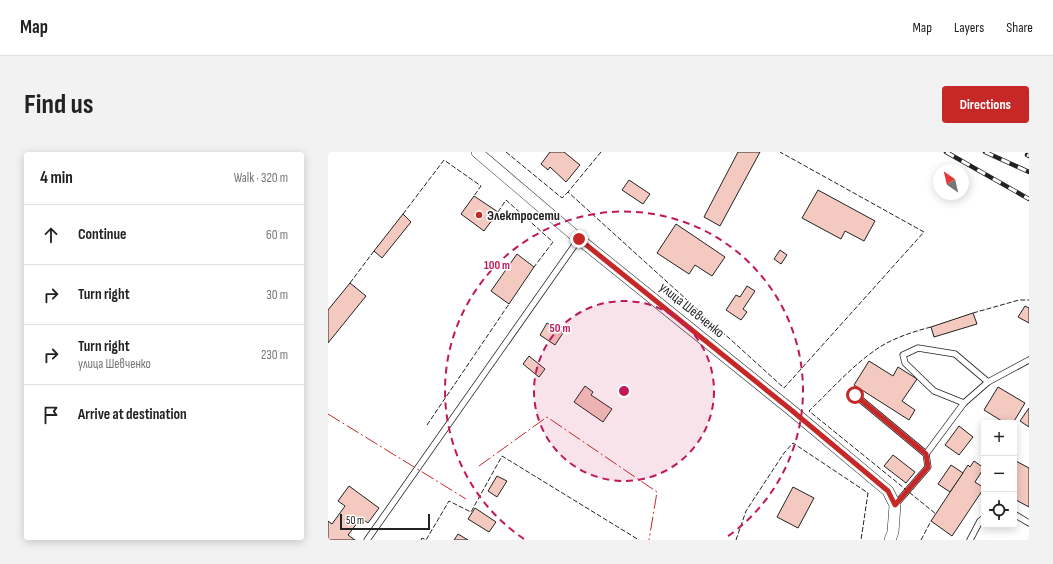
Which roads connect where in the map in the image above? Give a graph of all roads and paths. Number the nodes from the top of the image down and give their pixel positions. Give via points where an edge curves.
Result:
1 (477, 152) edge
2 (579, 239) junction
3 (1029, 360) edge
4 (988, 382) junction
5 (855, 395) dead end
6 (964, 403) junction
7 (926, 454) junction
8 (895, 505) junction
9 (1017, 516) edge
10 (981, 520) edge
11 (1029, 523) edge
12 (367, 540) edge
13 (890, 540) edge
14 (970, 540) edge

1 - 2 street, улица Шевченко
2 - 8 street, улица Шевченко via 888,491
2 - 12 lane
3 - 4 lane
4 - 6 lane
4 - 6 lane via 955,354 918,348 903,356 905,363 934,391
5 - 7 lane
6 - 7 lane
7 - 8 lane via 928,467
8 - 13 street
9 - 11 lane
10 - 14 lane

